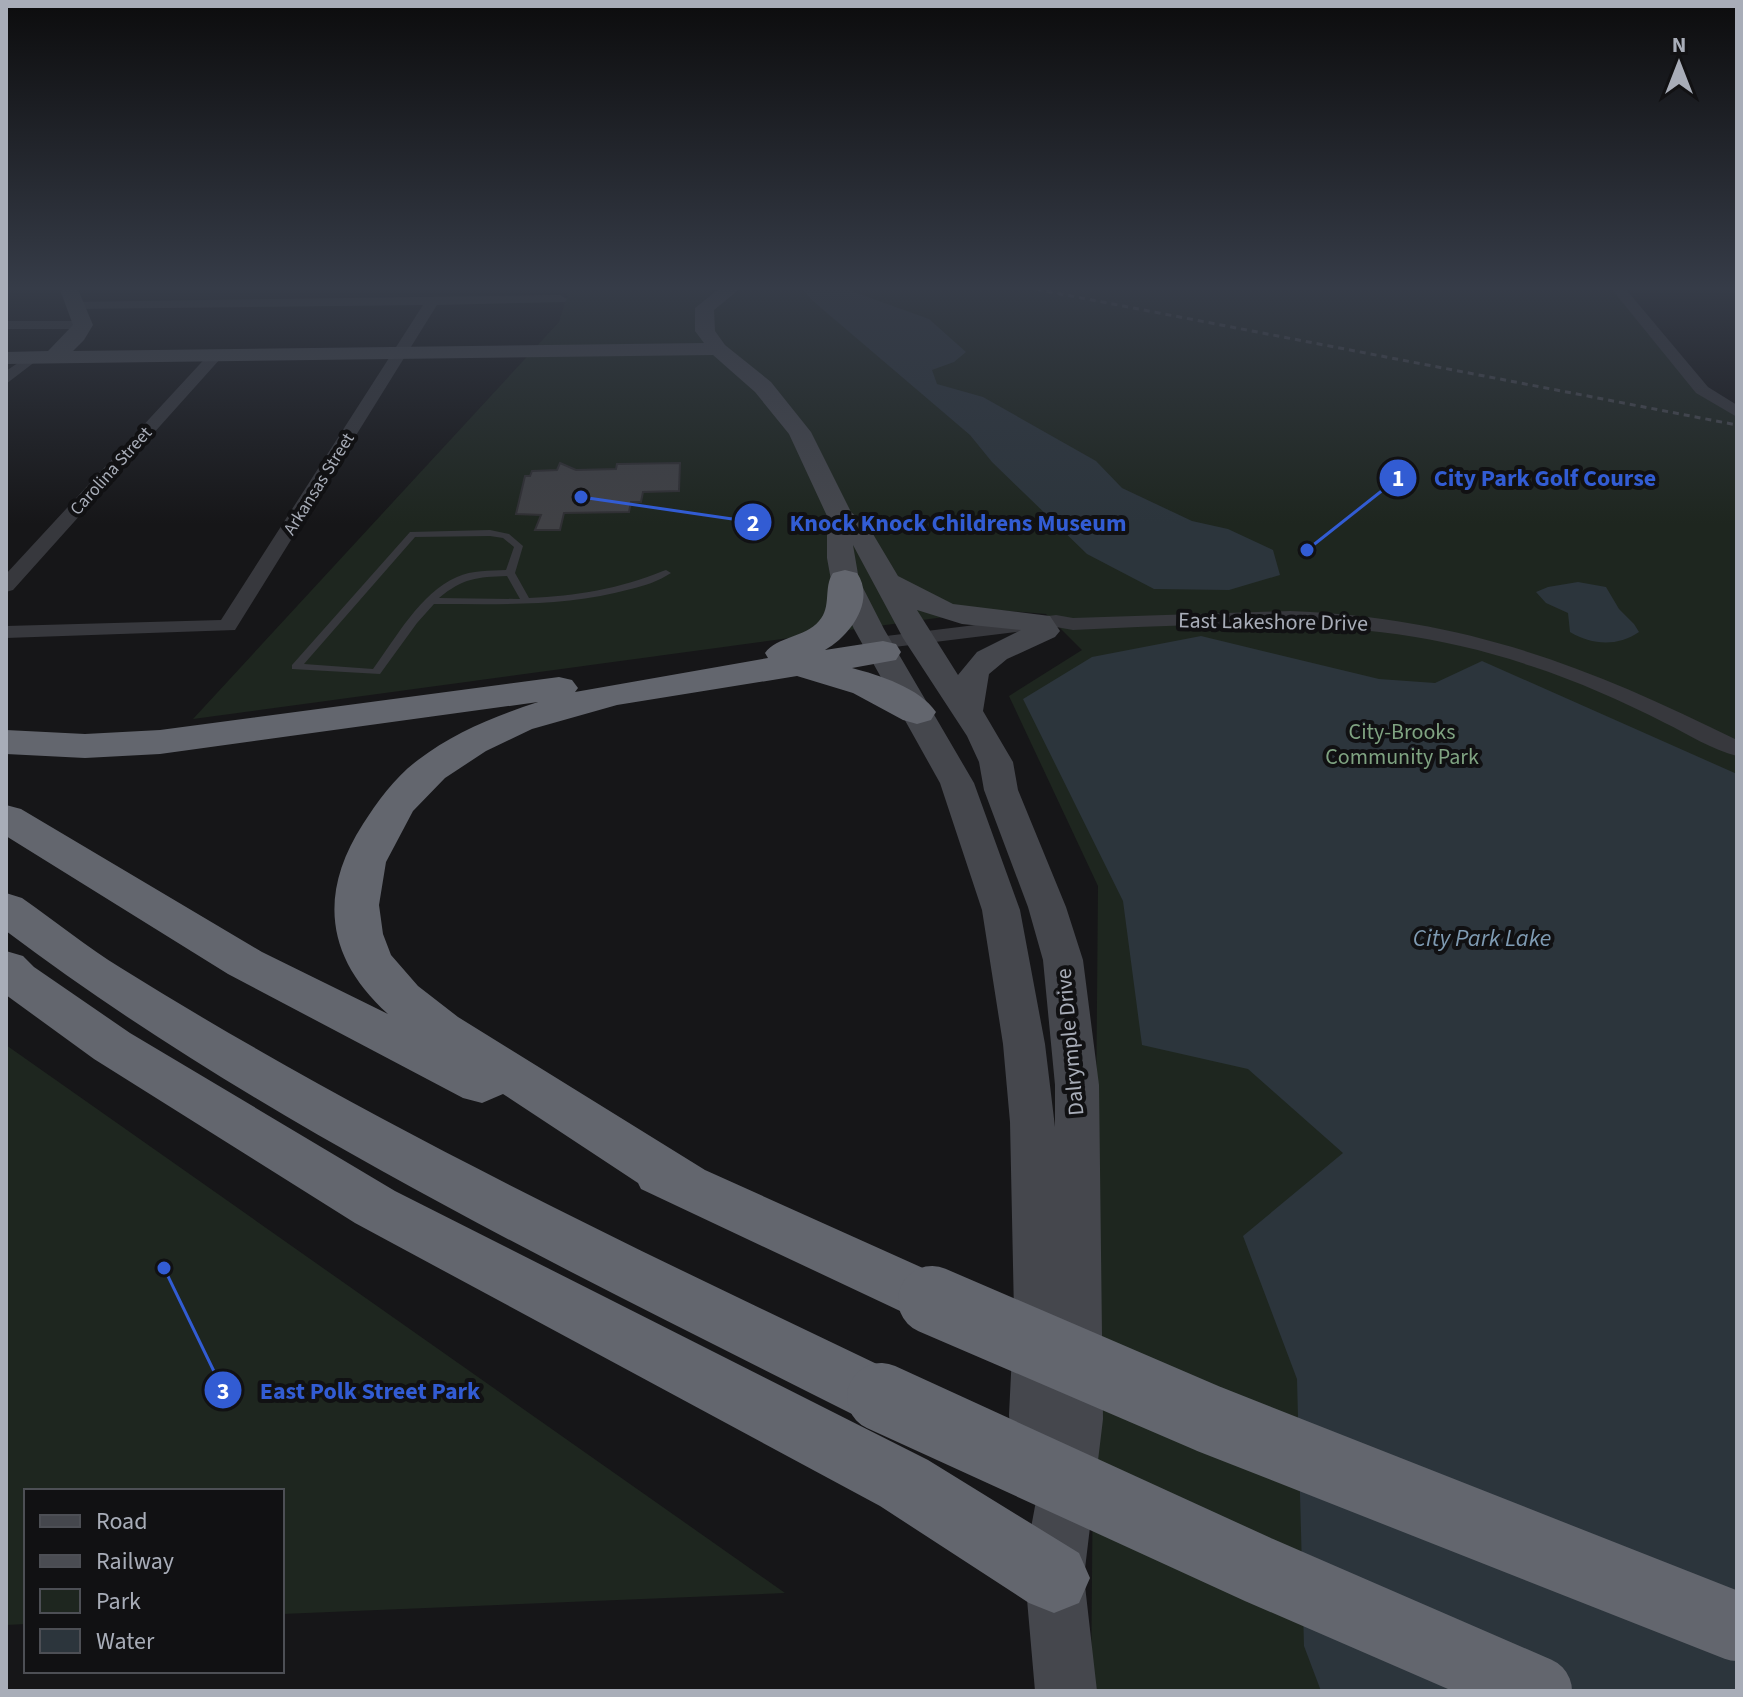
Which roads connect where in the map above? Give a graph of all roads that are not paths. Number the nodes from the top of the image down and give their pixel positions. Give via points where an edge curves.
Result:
1 (206, 366) edge
2 (394, 366) edge
3 (740, 366) edge
4 (1682, 366) edge
5 (1737, 412) edge
6 (840, 516) junction
7 (510, 573) junction
8 (666, 573) dead end
9 (885, 579) junction
10 (845, 580) junction
11 (6, 586) edge
12 (432, 601) junction
13 (527, 602) junction
14 (1053, 626) junction
15 (6, 632) edge
16 (901, 645) junction
17 (752, 667) junction
18 (967, 711) junction
19 (917, 712) junction
20 (6, 742) edge
21 (1737, 749) edge
22 (1001, 790) junction
23 (6, 818) edge
24 (6, 908) edge
25 (6, 967) edge
26 (688, 1187) junction
27 (1054, 1578) junction
28 (1737, 1627) edge
29 (1066, 1691) edge
30 (1538, 1691) edge

1 - 11 street, Carolina Street
2 - 15 street, Arkansas Street via 228,626
3 - 6 street, Dalrymple Drive via 800,432
4 - 5 street via 1702,390
6 - 9 street, Dalrymple Drive via 861,535
6 - 10 street, Dalrymple Drive
7 - 12 lane via 459,580
7 - 12 lane via 519,546 506,536 413,534 296,667 376,672
7 - 13 lane
8 - 13 lane via 629,587
9 - 14 street via 910,598 948,613
9 - 16 street, Dalrymple Drive
10 - 16 street, Dalrymple Drive
10 - 17 highway via 845,610 835,628
12 - 13 lane
14 - 16 street, East Lakeshore Drive
14 - 18 street via 981,665 973,674
14 - 21 street, East Lakeshore Drive via 1305,618 1420,629 1529,657
16 - 17 highway
16 - 18 street, Dalrymple Drive
16 - 19 street, Dalrymple Drive
16 - 22 street via 972,766
17 - 19 highway via 839,674 883,690
17 - 20 highway via 174,740 85,746
17 - 26 highway via 596,696 531,716 469,745 421,780 393,809 365,856 357,891 362,941 370,959 418,1013
18 - 22 street, Dalrymple Drive via 996,762
19 - 27 street, Dalrymple Drive via 957,783 984,855 1013,973 1032,1122 1039,1313 1036,1415
22 - 27 street, Dalrymple Drive via 1063,960 1074,1039 1076,1419
23 - 26 highway via 285,985
24 - 30 highway, bridge via 101,978 217,1049 399,1154 669,1293 881,1397
25 - 27 highway via 112,1046 375,1207 904,1483
26 - 28 highway, bridge via 1209,1419
27 - 29 street, Dalrymple Drive

